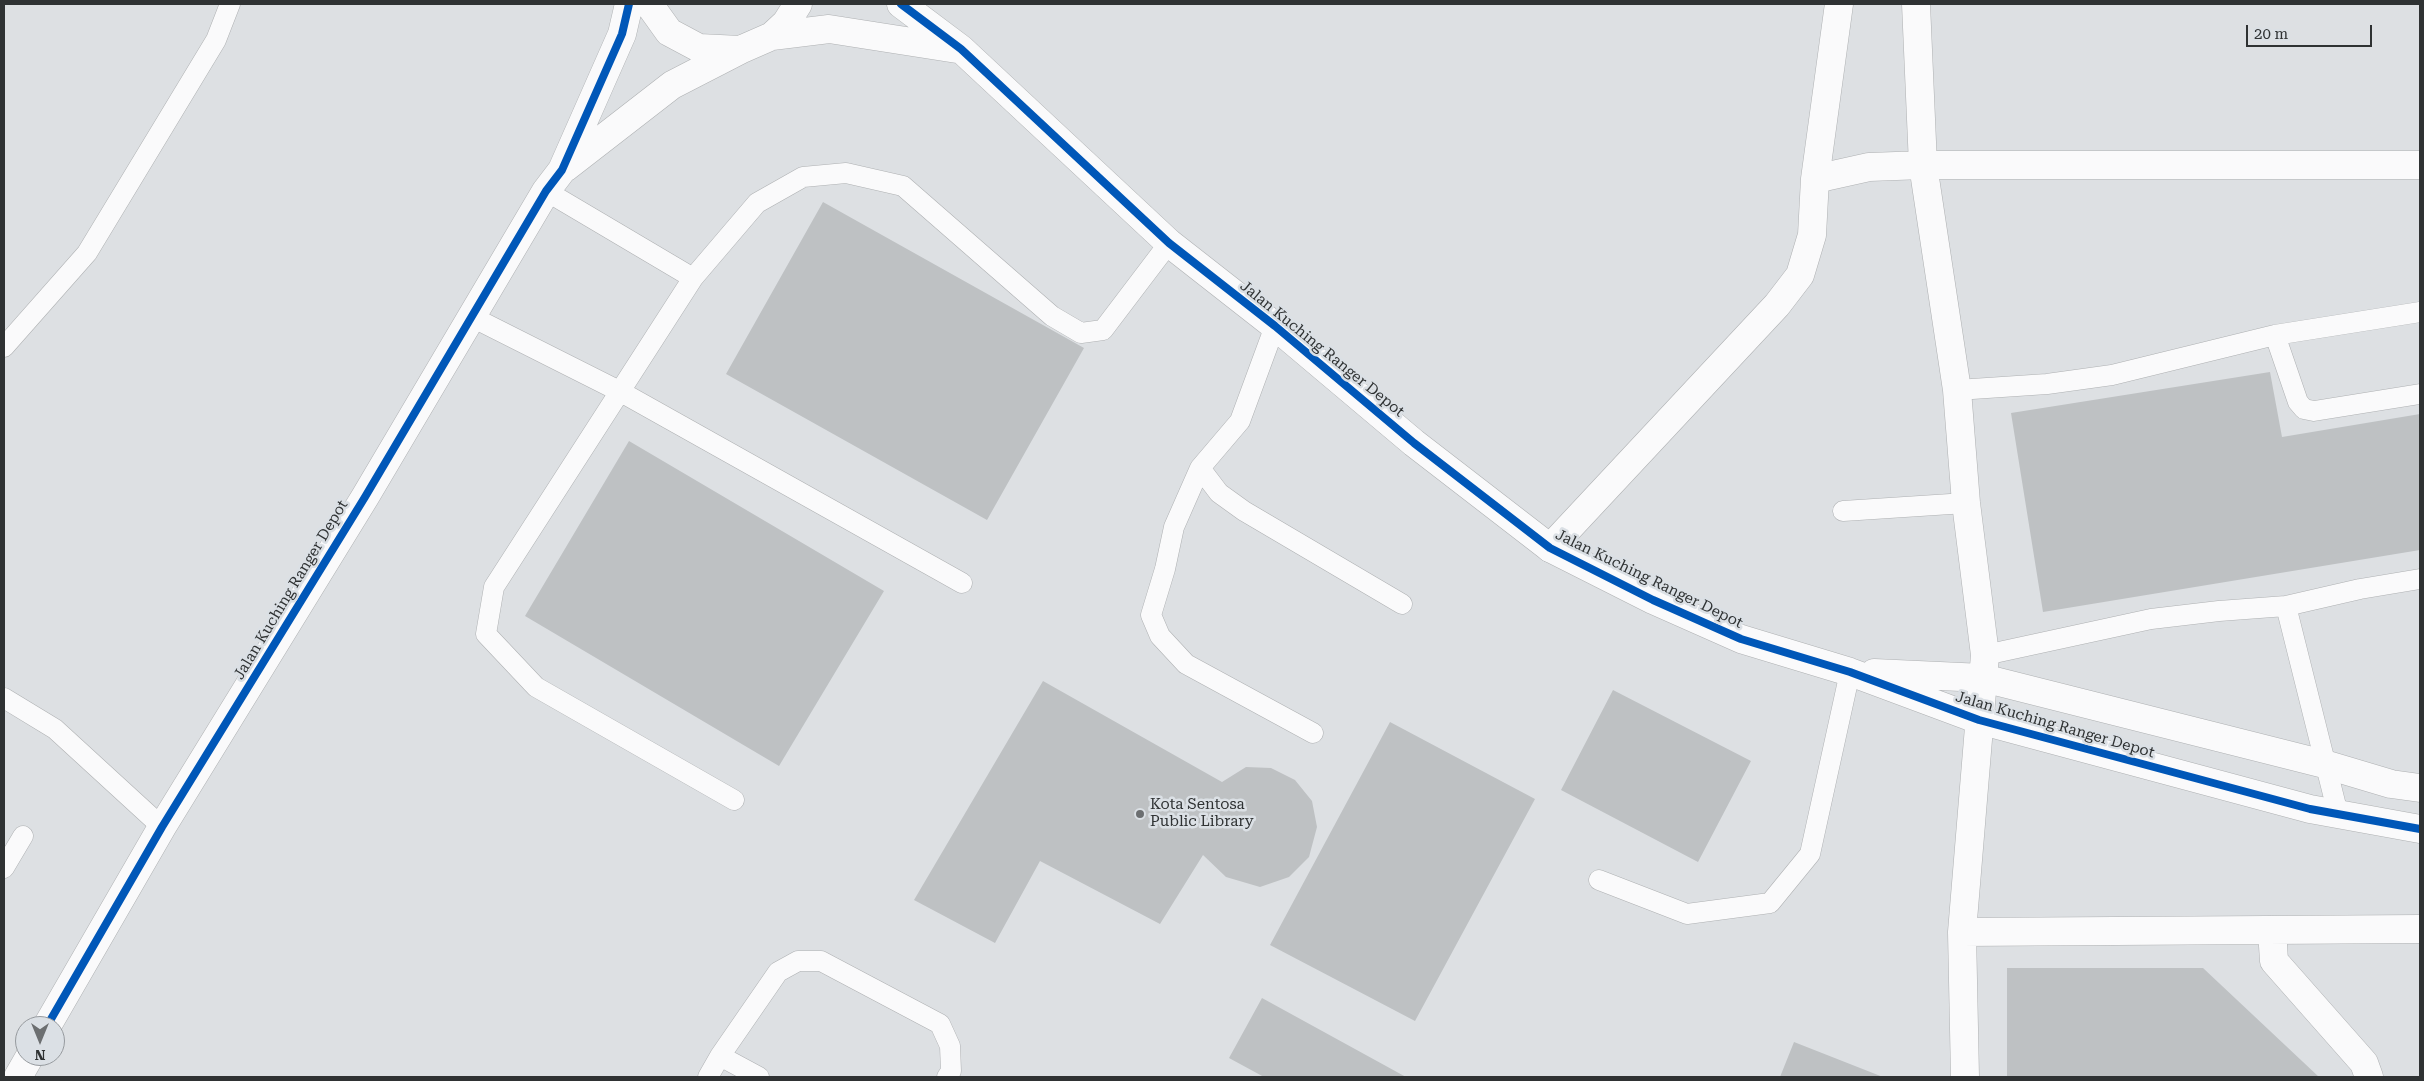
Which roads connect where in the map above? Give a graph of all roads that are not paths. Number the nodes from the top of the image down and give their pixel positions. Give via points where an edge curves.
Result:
1 (230, 4) edge
2 (629, 4) edge
3 (648, 4) edge
4 (798, 4) edge
5 (901, 4) edge
6 (1839, 4) edge
7 (1916, 4) edge
8 (772, 36) junction
9 (961, 49) junction
10 (740, 50) junction
11 (1923, 165) junction
12 (2420, 165) edge
13 (1815, 179) junction
14 (554, 181) junction
15 (1169, 243) junction
16 (693, 278) junction
17 (2420, 312) edge
18 (472, 317) junction
19 (1275, 326) junction
20 (2275, 335) junction
21 (4, 347) edge
22 (1957, 390) junction
23 (621, 392) junction
24 (2420, 394) edge
25 (1200, 468) junction
26 (1966, 503) junction
27 (1843, 511) dead end
28 (1550, 548) junction
29 (2420, 579) edge
30 (962, 583) dead end
31 (1402, 604) dead end
32 (2286, 606) junction
33 (1984, 666) junction
34 (1850, 672) junction
35 (4, 698) edge
36 (1979, 720) junction
37 (1313, 733) dead end
38 (2324, 764) junction
39 (2420, 788) edge
40 (734, 800) dead end
41 (2338, 814) junction
42 (162, 827) junction
43 (2420, 829) edge
44 (23, 836) dead end
45 (4, 868) edge
46 (1599, 880) dead end
47 (2272, 930) junction
48 (2420, 930) edge
49 (1962, 932) junction
50 (53, 1016) edge
51 (720, 1056) junction
52 (24, 1066) edge
53 (18, 1077) edge
54 (708, 1077) edge
55 (759, 1077) edge
56 (947, 1077) edge
57 (1965, 1077) edge
58 (2369, 1077) edge

1 - 21 lane via 216,40 87,253
2 - 14 street, Jalan Kuching Ranger Depot via 622,34
3 - 10 street via 669,32 699,48
4 - 8 street via 786,24
5 - 9 street, Jalan Kuching Ranger Depot
6 - 13 street
7 - 11 street
8 - 9 street via 829,29
8 - 10 street
9 - 15 street, Jalan Kuching Ranger Depot
10 - 14 street via 672,85
11 - 12 street
11 - 13 street via 1869,167
11 - 22 street
13 - 28 street via 1812,235 1800,275 1777,305
14 - 16 lane
14 - 18 street, Jalan Kuching Ranger Depot
15 - 16 lane via 1103,330 1081,333 1052,316 903,186 846,173 803,176 757,203
15 - 19 street, Jalan Kuching Ranger Depot
16 - 23 lane
17 - 20 lane
18 - 23 lane
18 - 42 street, Jalan Kuching Ranger Depot
19 - 25 lane via 1240,421
19 - 28 street, Jalan Kuching Ranger Depot via 1414,443
20 - 22 lane via 2112,375 2047,384
20 - 24 lane via 2298,402 2304,409 2314,411
22 - 26 street
23 - 30 lane
23 - 40 lane via 494,587 486,634 536,687
25 - 31 lane via 1219,493 1244,511
25 - 37 lane via 1174,527 1151,615 1160,636 1186,664
26 - 27 lane
26 - 33 street
28 - 34 street, Jalan Kuching Ranger Depot via 1741,639
29 - 32 lane
32 - 33 lane via 2152,619
32 - 38 lane
33 - 34 street, Jalan Kuching Ranger Depot
33 - 36 street
33 - 38 street, Jalan Kuching Ranger Depot
34 - 36 street, Jalan Kuching Ranger Depot
34 - 46 lane via 1810,854 1770,903 1686,914
35 - 42 lane via 55,729
36 - 41 street, Jalan Kuching Ranger Depot
36 - 49 street
38 - 39 street, Jalan Kuching Ranger Depot via 2391,784
38 - 41 lane
41 - 43 street, Jalan Kuching Ranger Depot
42 - 50 street, Jalan Kuching Ranger Depot
44 - 45 lane
47 - 48 street
47 - 49 street
47 - 58 street via 2274,961 2364,1063
49 - 57 street
51 - 54 lane
51 - 55 lane
51 - 56 lane via 778,972 798,961 821,961 940,1024 950,1046 951,1071
52 - 53 street

